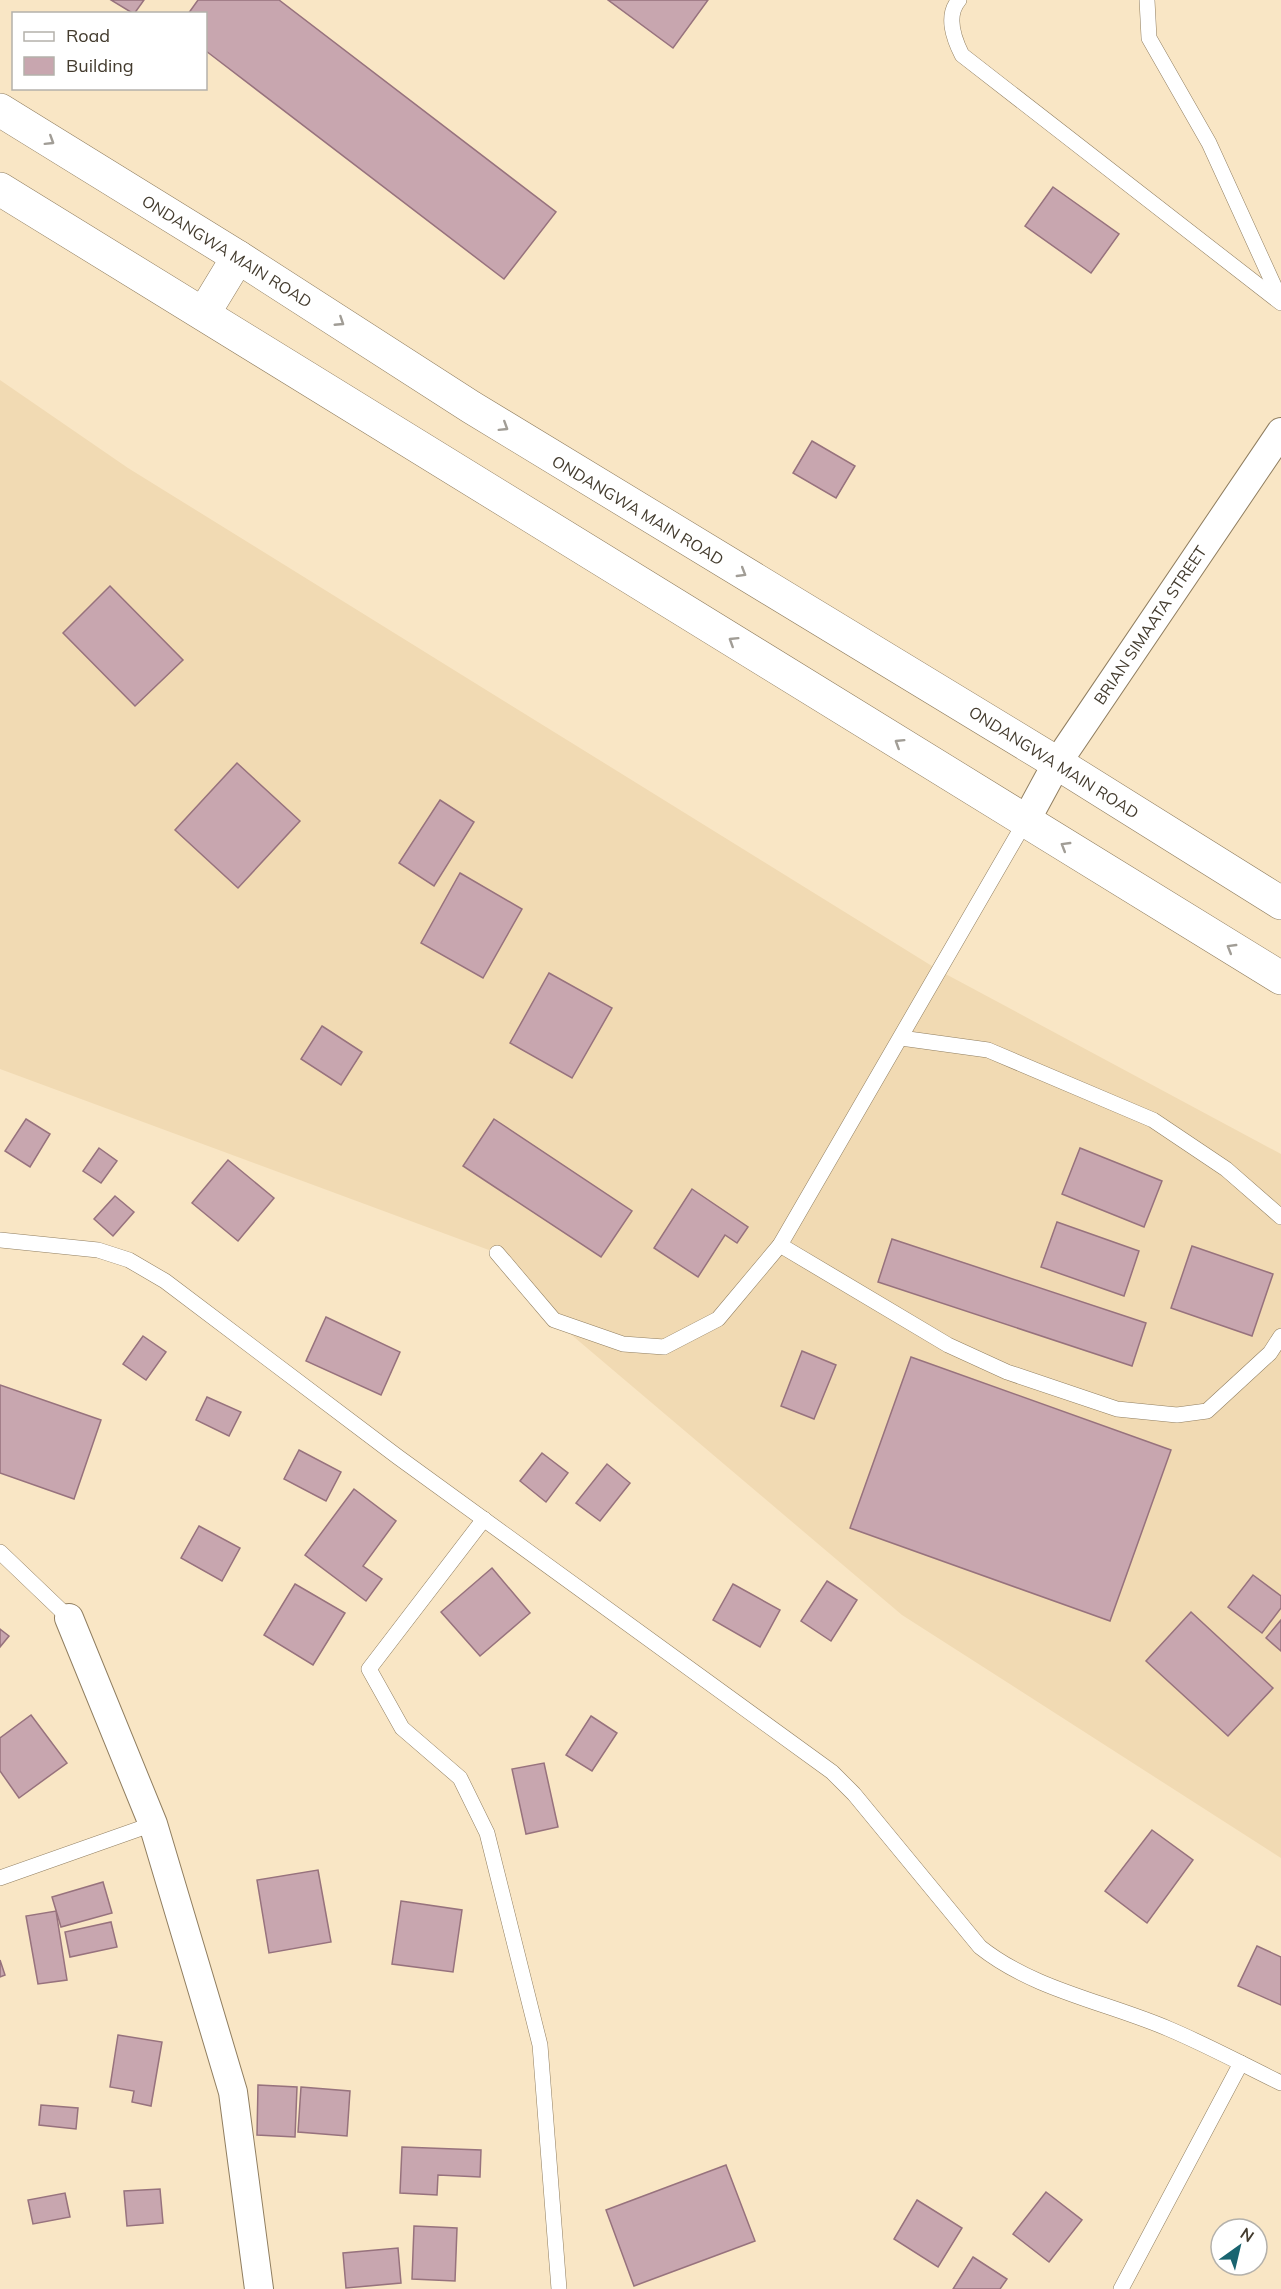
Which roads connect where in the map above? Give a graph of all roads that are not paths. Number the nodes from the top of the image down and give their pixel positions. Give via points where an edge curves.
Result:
1 (959, 0) edge
2 (1147, 0) edge
3 (0, 110) edge
4 (0, 189) edge
5 (238, 257) junction
6 (1281, 302) edge
7 (204, 313) junction
8 (1281, 432) edge
9 (1057, 763) junction
10 (1025, 822) junction
11 (1281, 903) edge
12 (1281, 978) edge
13 (901, 1038) junction
14 (1281, 1217) edge
15 (0, 1240) edge
16 (780, 1245) junction
17 (497, 1253) dead end
18 (1281, 1335) edge
19 (484, 1519) junction
20 (0, 1552) edge
21 (69, 1618) joint
22 (153, 1824) junction
23 (0, 1878) edge
24 (1241, 2063) junction
25 (1281, 2083) edge
26 (259, 2289) edge
27 (559, 2289) edge
28 (1121, 2289) edge

1 - 6 lane via 954,5 951,33 962,55
2 - 6 lane via 1149,38 1209,143
3 -> 5 main road, ONDANGWA MAIN ROAD
4 - 7 main road
5 - 7 main road
5 -> 9 main road, ONDANGWA MAIN ROAD via 492,420
10 -> 7 main road
8 - 9 street, BRIAN SIMAATA STREET
9 - 10 street, BRIAN SIMAATA STREET
9 - 11 main road, ONDANGWA MAIN ROAD
12 -> 10 main road
10 - 13 lane
13 - 14 lane via 988,1050 1153,1120 1226,1169
13 - 16 lane
15 - 19 lane via 98,1250 129,1260 165,1281
16 - 17 lane via 718,1319 664,1347 623,1344 554,1320
16 - 18 lane via 948,1345 1007,1372 1117,1409 1177,1414 1207,1411 1270,1353
19 - 24 lane via 832,1772 980,1947 1001,1964 1168,2029
19 - 27 lane via 369,1669 402,1728 460,1778 487,1833 540,2045
20 - 21 lane
21 - 22 street
22 - 23 lane
22 - 26 street via 233,2092
24 - 25 lane
24 - 28 lane

